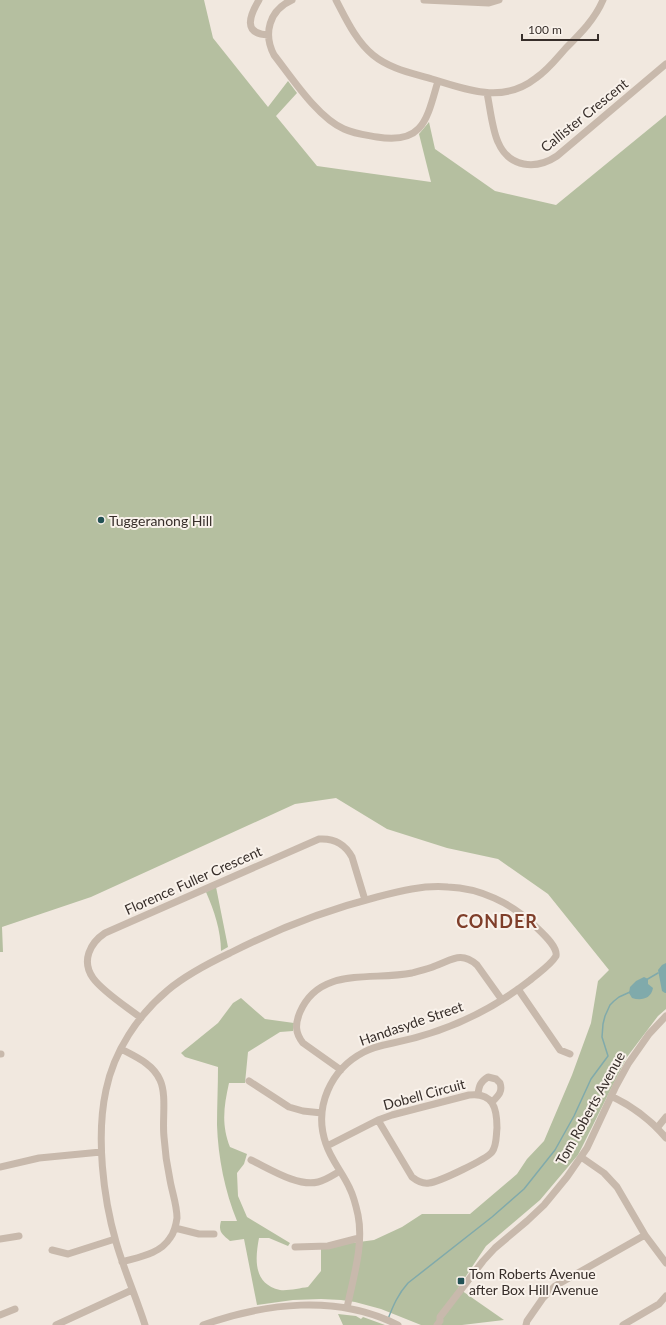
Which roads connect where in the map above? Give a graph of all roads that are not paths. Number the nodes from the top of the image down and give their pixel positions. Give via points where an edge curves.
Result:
1 (259, 0) edge
2 (292, 0) edge
3 (336, 0) edge
4 (424, 0) edge
5 (499, 0) edge
6 (603, 0) edge
7 (268, 35) junction
8 (666, 64) edge
9 (438, 81) junction
10 (487, 93) junction
11 (365, 900) junction
12 (518, 989) junction
13 (502, 1000) junction
14 (666, 1016) edge
15 (141, 1018) junction
16 (120, 1050) junction
17 (570, 1054) dead end
18 (341, 1070) junction
19 (249, 1081) dead end
20 (478, 1094) junction
21 (611, 1096) junction
22 (492, 1102) junction
23 (322, 1112) junction
24 (666, 1116) edge
25 (378, 1120) junction
26 (657, 1128) junction
27 (666, 1138) edge
28 (327, 1146) junction
29 (102, 1152) junction
30 (581, 1157) junction
31 (252, 1160) dead end
32 (0, 1167) edge
33 (340, 1171) junction
34 (175, 1228) junction
35 (214, 1234) dead end
36 (645, 1235) junction
37 (18, 1236) dead end
38 (359, 1238) junction
39 (0, 1239) edge
40 (115, 1239) junction
41 (295, 1247) dead end
42 (52, 1250) dead end
43 (122, 1262) junction
44 (666, 1263) edge
45 (132, 1290) junction
46 (666, 1296) edge
47 (139, 1307) junction
48 (348, 1308) junction
49 (15, 1309) dead end
50 (0, 1315) edge
51 (440, 1318) junction
52 (56, 1325) edge
53 (145, 1325) edge
54 (150, 1325) edge
55 (203, 1325) edge
56 (398, 1325) edge
57 (432, 1325) edge
58 (437, 1325) edge
59 (526, 1325) edge
60 (623, 1325) edge

1 - 7 street via 252,13 250,25 257,33
2 - 7 street via 275,13
3 - 9 street via 356,36 373,55 394,68
4 - 5 street via 489,3
6 - 10 street via 588,26 537,77 513,90
7 - 9 street via 274,55 319,112 333,124 355,133 391,139 413,134 428,117
8 - 10 street, Callister Crescent via 557,156 536,165 518,162 503,151 497,139
9 - 10 street
11 - 12 street, Handasyde Street via 432,886 478,892 514,908 541,932 557,953 554,960
11 - 15 street via 277,931 207,964 169,989
11 - 15 street, Florence Fuller Crescent via 349,851 338,842 319,839 105,934 96,940 88,953 91,976
12 - 13 street, Handasyde Street
12 - 17 street via 560,1050
13 - 18 street, Handasyde Street via 447,1028 366,1051 354,1057
13 - 18 street via 478,964 463,957 408,974 353,977 330,982 308,998 298,1016 296,1028 303,1043
14 - 21 street, Tom Roberts Avenue via 634,1054
15 - 16 street
16 - 29 street via 106,1089 101,1128
16 - 34 street via 149,1066 156,1073 163,1089 164,1138 176,1210
18 - 23 street, Handasyde Street via 327,1089
19 - 23 street via 289,1107
20 - 22 street, Dobell Circuit
20 - 22 street, Dobell Circuit via 482,1081 488,1077 496,1079 500,1083 501,1092
20 - 25 street, Dobell Circuit
21 - 26 street via 635,1110
21 - 30 street, Tom Roberts Avenue
22 - 25 street, Dobell Circuit via 497,1114 496,1140 492,1153 483,1160 428,1184 418,1182 412,1177
23 - 28 street, Handasyde Street via 322,1129
24 - 26 street
25 - 28 street, Dobell Circuit
26 - 27 street
28 - 33 street, Handasyde Street
29 - 32 street via 40,1158
29 - 40 street
30 - 36 street via 604,1173 617,1187
30 - 51 street, Tom Roberts Avenue via 552,1196 483,1261
31 - 33 street via 302,1182 318,1182
33 - 38 street, Handasyde Street via 355,1203
34 - 35 street via 200,1234
34 - 43 street via 170,1239 161,1248
36 - 44 street
36 - 59 street via 555,1286 543,1298
37 - 39 street
38 - 41 street via 328,1246
38 - 48 street, Handasyde Street
40 - 42 street via 68,1254
40 - 43 street
43 - 45 street
45 - 47 street
45 - 52 street
46 - 60 street via 660,1304
47 - 53 street
47 - 54 street
48 - 55 street via 314,1305 269,1308
48 - 56 street via 362,1310
49 - 50 street
51 - 57 street, Tom Roberts Avenue
51 - 58 street, Tom Roberts Avenue

